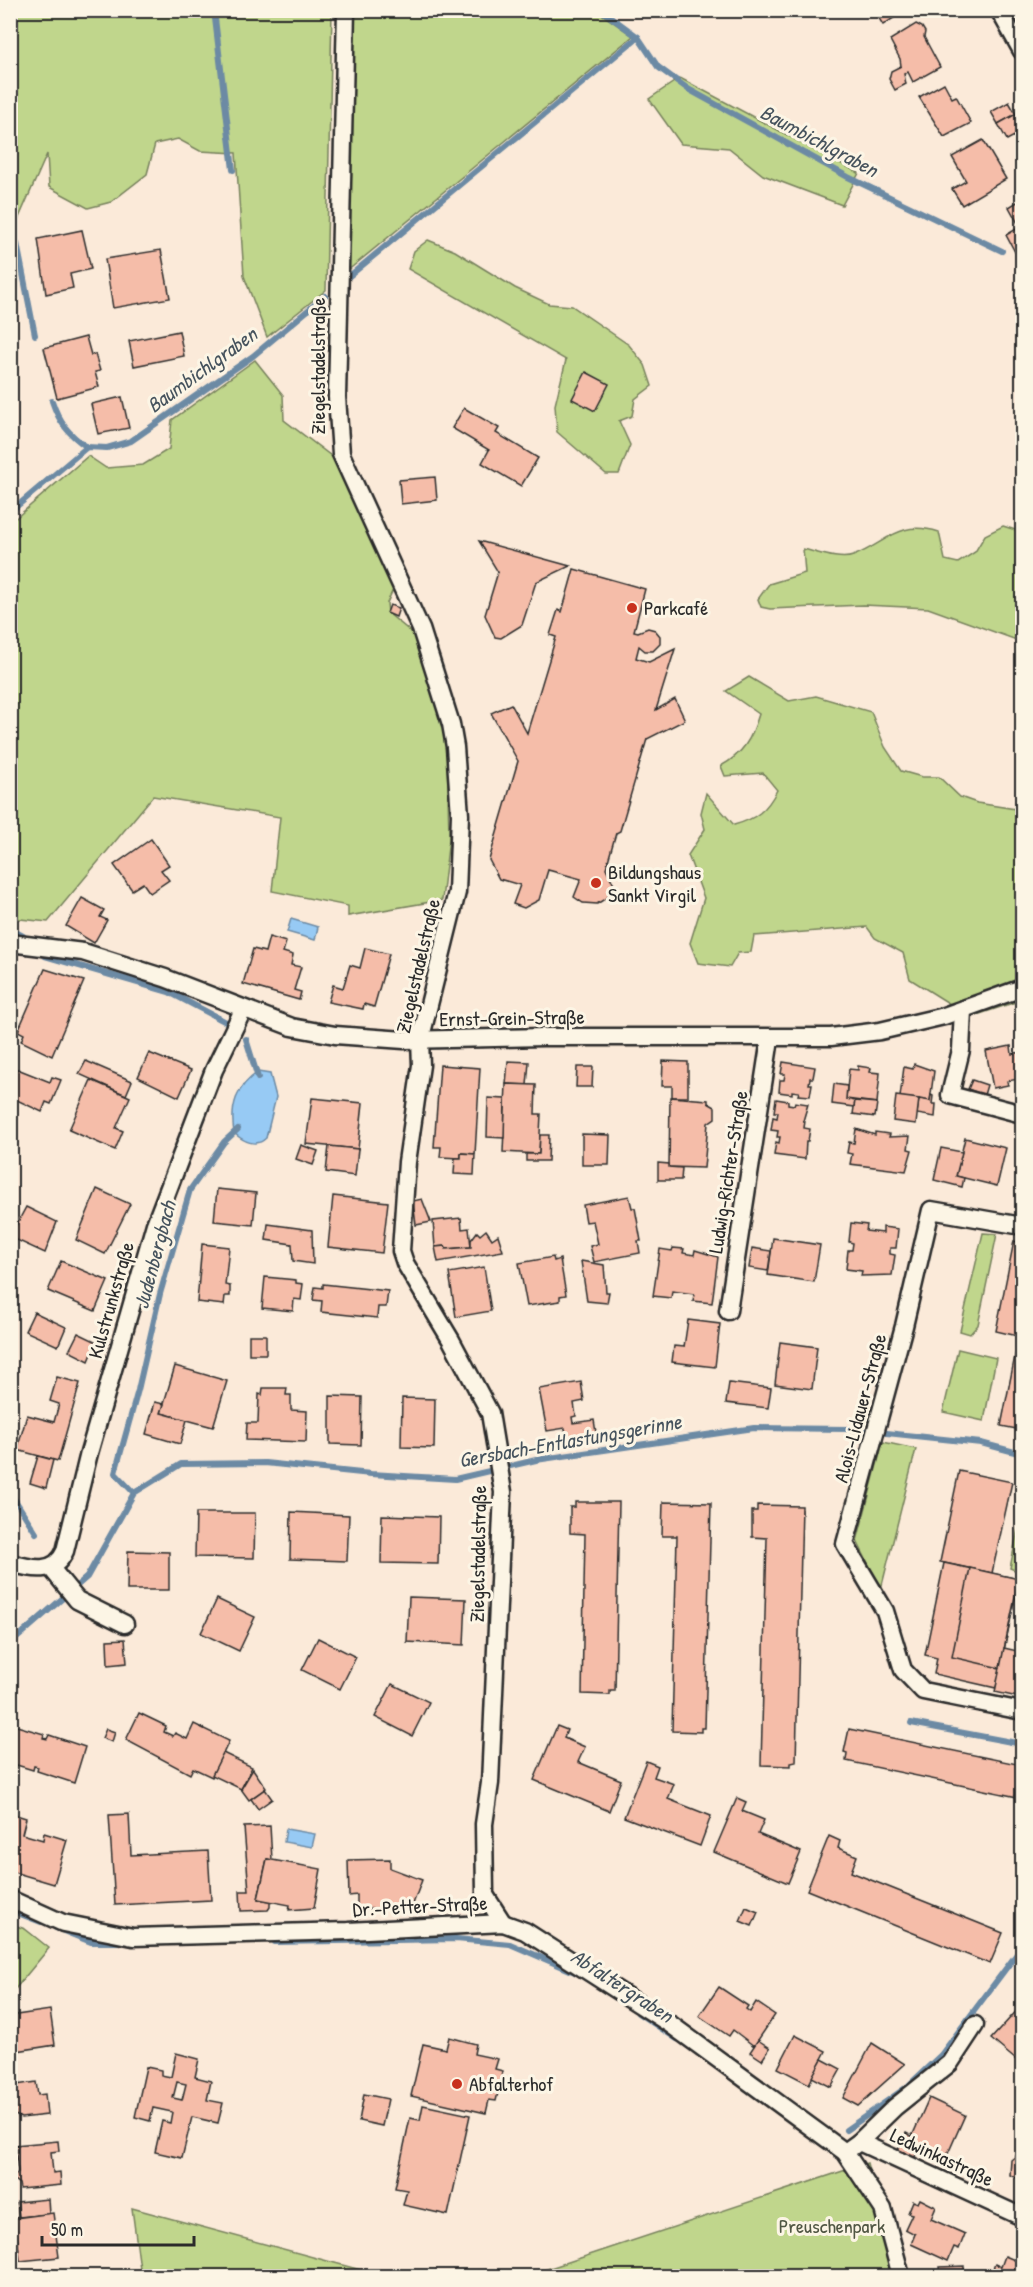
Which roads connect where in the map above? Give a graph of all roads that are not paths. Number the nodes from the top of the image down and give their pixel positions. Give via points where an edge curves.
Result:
1 (346, 10) edge
2 (999, 10) edge
3 (1023, 51) edge
4 (10, 943) edge
5 (1023, 988) edge
6 (243, 1010) junction
7 (963, 1010) junction
8 (770, 1039) junction
9 (420, 1041) junction
10 (1023, 1114) edge
11 (1023, 1226) edge
12 (728, 1311) dead end
13 (10, 1563) edge
14 (55, 1574) junction
15 (124, 1624) dead end
16 (1023, 1711) edge
17 (10, 1899) edge
18 (503, 1923) junction
19 (975, 2025) dead end
20 (852, 2147) junction
21 (1023, 2217) edge
22 (900, 2277) edge

1 - 9 street, Ziegelstadelstraße via 338,434 347,471 421,629 451,724 459,778 457,892
2 - 3 street
4 - 6 street, Ernst-Grein-Straße via 83,952 175,982
5 - 7 street, Ernst-Grein-Straße
6 - 9 street, Ernst-Grein-Straße via 336,1035
6 - 14 street, Kulstrunkstraße via 214,1071 155,1224 89,1453 69,1540
7 - 8 street, Ernst-Grein-Straße via 880,1031
7 - 10 street via 963,1043 950,1095
8 - 9 street, Ernst-Grein-Straße via 543,1037
8 - 12 street, Ludwig-Richter-Straße
9 - 18 street, Ziegelstadelstraße via 421,1065 407,1162 401,1251 490,1413 501,1482 490,1783 484,1824 485,1895
11 - 16 street, Alois-Lidauer-Straße via 931,1210 845,1544 885,1611 903,1670 922,1691
13 - 14 street
14 - 15 street via 73,1597
17 - 18 street, Dr.-Petter-Straße via 63,1923 133,1937
18 - 20 street, Dr.-Petter-Straße via 525,1932 670,2024
19 - 20 street via 950,2063
20 - 21 street, Ledwinkastraße
20 - 22 street, Dr.-Petter-Straße via 883,2209

